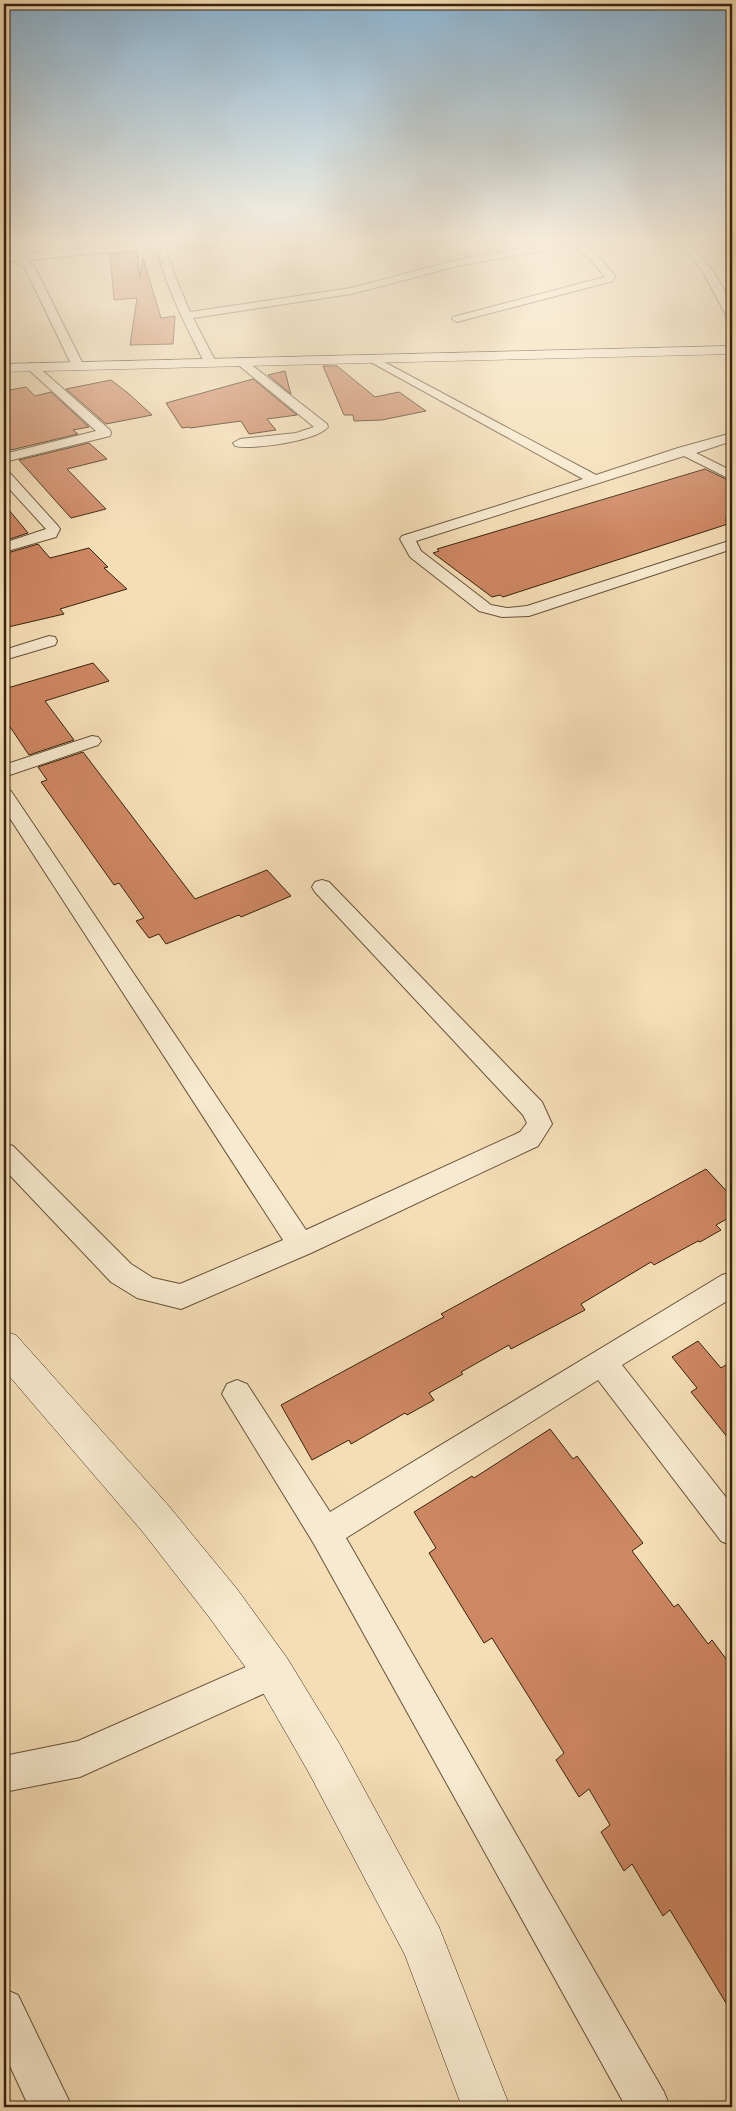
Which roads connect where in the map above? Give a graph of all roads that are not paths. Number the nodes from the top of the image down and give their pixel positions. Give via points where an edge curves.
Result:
1 (64, 338) edge
2 (198, 338) edge
3 (732, 350) edge
4 (371, 358) junction
5 (240, 361) junction
6 (210, 362) junction
7 (78, 366) junction
8 (32, 367) junction
9 (4, 368) edge
10 (732, 438) edge
11 (240, 443) dead end
12 (683, 451) junction
13 (4, 458) edge
14 (4, 474) edge
15 (732, 476) edge
16 (594, 480) junction
17 (732, 544) edge
18 (4, 548) edge
19 (49, 641) dead end
20 (4, 655) edge
21 (92, 741) dead end
22 (4, 771) edge
23 (4, 795) edge
24 (322, 887) dead end
25 (4, 1153) edge
26 (301, 1245) junction
27 (732, 1284) edge
28 (4, 1346) edge
29 (602, 1362) junction
30 (237, 1394) dead end
31 (732, 1530) edge
32 (325, 1533) junction
33 (273, 1672) junction
34 (4, 1774) edge
35 (4, 2009) edge
36 (51, 2107) edge
37 (486, 2107) edge
38 (649, 2107) edge

1 - 7 street
2 - 6 street
3 - 4 street
4 - 5 street
4 - 16 street
5 - 6 street
5 - 11 street via 322,427 317,432
6 - 7 street
7 - 8 street
8 - 9 street
8 - 13 street via 105,433
10 - 12 street
12 - 15 street
12 - 16 street
14 - 18 street via 53,529 51,534
16 - 17 street via 407,539 415,554 485,608 511,614 529,611
19 - 20 street
21 - 22 street
23 - 26 street
24 - 26 street via 533,1108 540,1124 530,1139
25 - 26 street via 121,1273 147,1289 181,1297
27 - 29 street
28 - 33 street via 155,1518
29 - 31 street
29 - 32 street
30 - 32 street
32 - 38 street
33 - 34 street via 80,1759
33 - 37 street via 324,1758 423,1943
35 - 36 street

